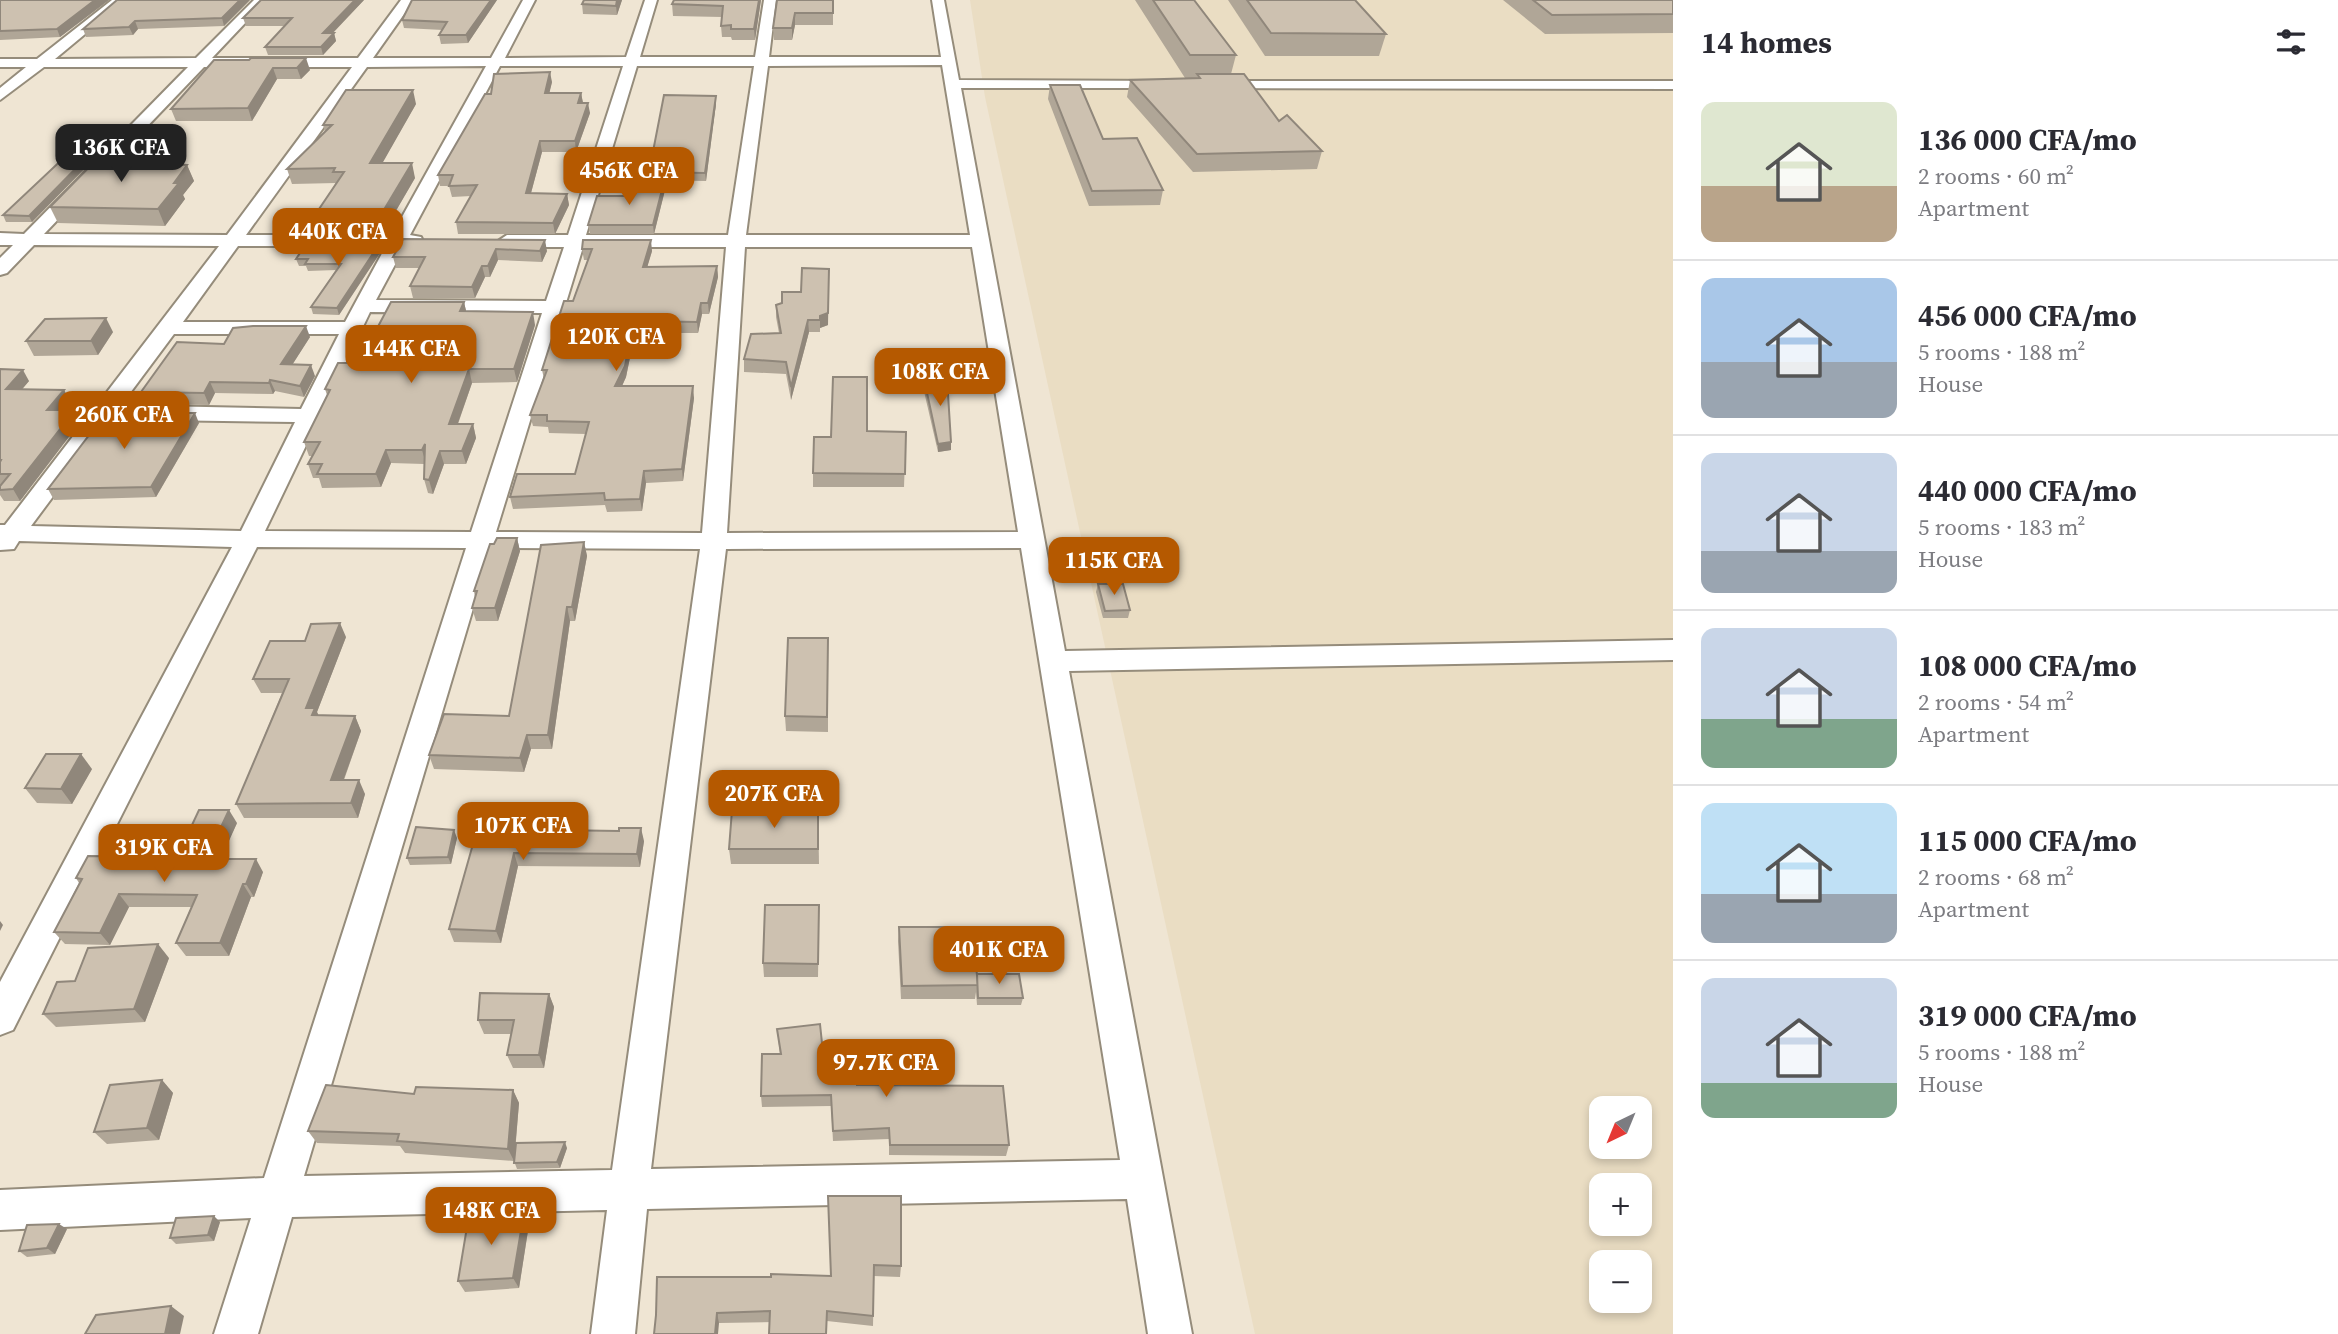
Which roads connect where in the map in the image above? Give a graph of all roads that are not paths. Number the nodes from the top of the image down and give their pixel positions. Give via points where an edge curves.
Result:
1 (120, 0) edge
2 (261, 0) edge
3 (408, 0) edge
4 (529, 0) edge
5 (651, 0) edge
6 (770, 0) edge
7 (938, 0) edge
8 (198, 62) junction
9 (362, 62) junction
10 (494, 62) junction
11 (630, 62) junction
12 (761, 62) junction
13 (0, 63) edge
14 (42, 63) junction
15 (950, 73) junction
16 (1673, 85) edge
17 (0, 95) edge
18 (30, 238) junction
19 (0, 239) edge
20 (232, 240) junction
21 (980, 241) junction
22 (400, 242) junction
23 (426, 242) edge
24 (494, 242) edge
25 (575, 242) junction
26 (737, 243) junction
27 (0, 269) edge
28 (363, 306) junction
29 (555, 307) junction
30 (168, 328) junction
31 (352, 328) junction
32 (102, 412) junction
33 (308, 416) junction
34 (4, 539) edge
35 (249, 539) junction
36 (481, 539) junction
37 (1032, 540) junction
38 (713, 541) junction
39 (1673, 650) edge
40 (1053, 661) junction
41 (0, 1017) edge
42 (1143, 1179) junction
43 (629, 1191) junction
44 (278, 1197) junction
45 (0, 1210) edge
46 (236, 1334) edge
47 (613, 1334) edge
48 (1170, 1334) edge

1 - 14 street
2 - 8 street
3 - 9 street
4 - 10 street
5 - 11 street
6 - 12 street
7 - 15 street
8 - 9 street
8 - 14 street
8 - 18 street
9 - 10 street
9 - 20 street
10 - 11 street
10 - 22 street
11 - 12 street
11 - 25 street
12 - 15 street
12 - 26 street
13 - 14 street
14 - 17 street
15 - 16 street via 1195,85
15 - 21 street
18 - 19 street
18 - 20 street
18 - 27 street
20 - 22 street
20 - 30 street
21 - 26 street
21 - 37 street
22 - 23 street
22 - 28 street
24 - 25 street
25 - 26 street
25 - 29 street
26 - 38 street
28 - 29 street
28 - 31 street
29 - 36 street
30 - 31 street
30 - 32 street
31 - 33 street
32 - 33 street
32 - 34 street
33 - 35 street
34 - 35 street
35 - 36 street
35 - 41 street
36 - 38 street
36 - 44 street
37 - 38 street
37 - 40 street
38 - 43 street
39 - 40 street
40 - 42 street
42 - 43 street
42 - 48 street
43 - 44 street
43 - 47 street
44 - 45 street
44 - 46 street

